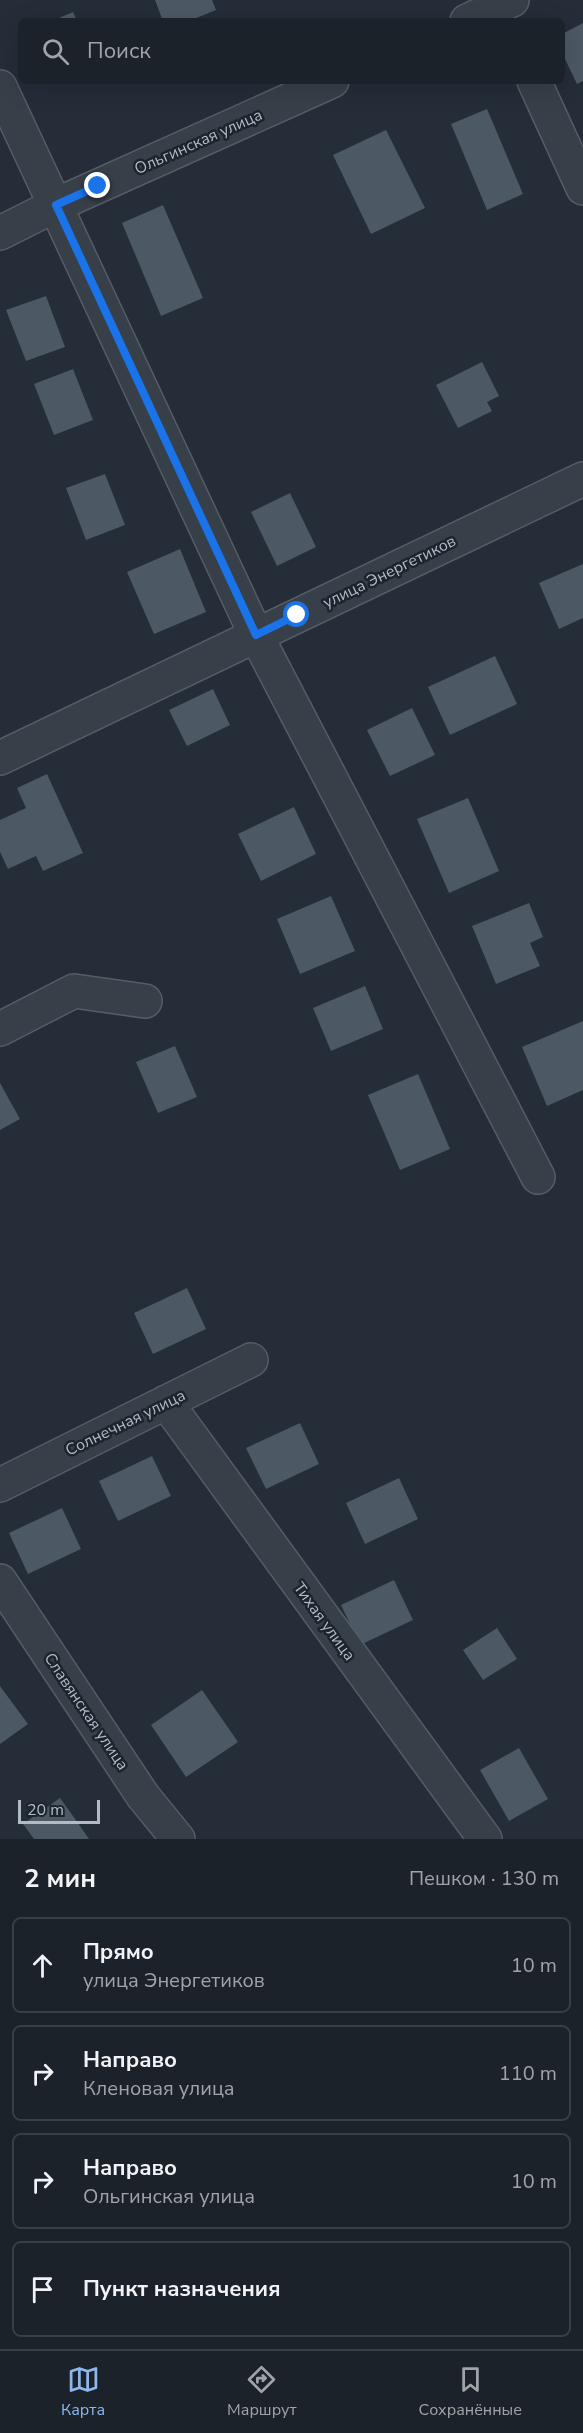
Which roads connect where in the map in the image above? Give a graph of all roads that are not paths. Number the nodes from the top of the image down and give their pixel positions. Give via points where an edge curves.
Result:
1 (505, 7) edge
2 (474, 18) edge
3 (325, 84) edge
4 (535, 84) edge
5 (0, 87) edge
6 (583, 188) edge
7 (56, 205) junction
8 (0, 233) edge
9 (583, 479) edge
10 (256, 635) junction
11 (0, 758) edge
12 (145, 1001) dead end
13 (0, 1029) edge
14 (538, 1177) dead end
15 (251, 1360) dead end
16 (166, 1402) junction
17 (0, 1485) edge
18 (0, 1581) edge
19 (178, 1839) edge
20 (484, 1839) edge

1 - 2 street
3 - 7 street, Ольгинская улица
4 - 6 street
5 - 7 street
7 - 8 street, Ольгинская улица
7 - 10 street
9 - 10 street, улица Энергетиков
10 - 11 street, улица Энергетиков
10 - 14 street
12 - 13 street via 75,991
15 - 16 street, Солнечная улица
16 - 17 street, Солнечная улица
16 - 20 street, Тихая улица
18 - 19 street, Славянская улица via 143,1796

